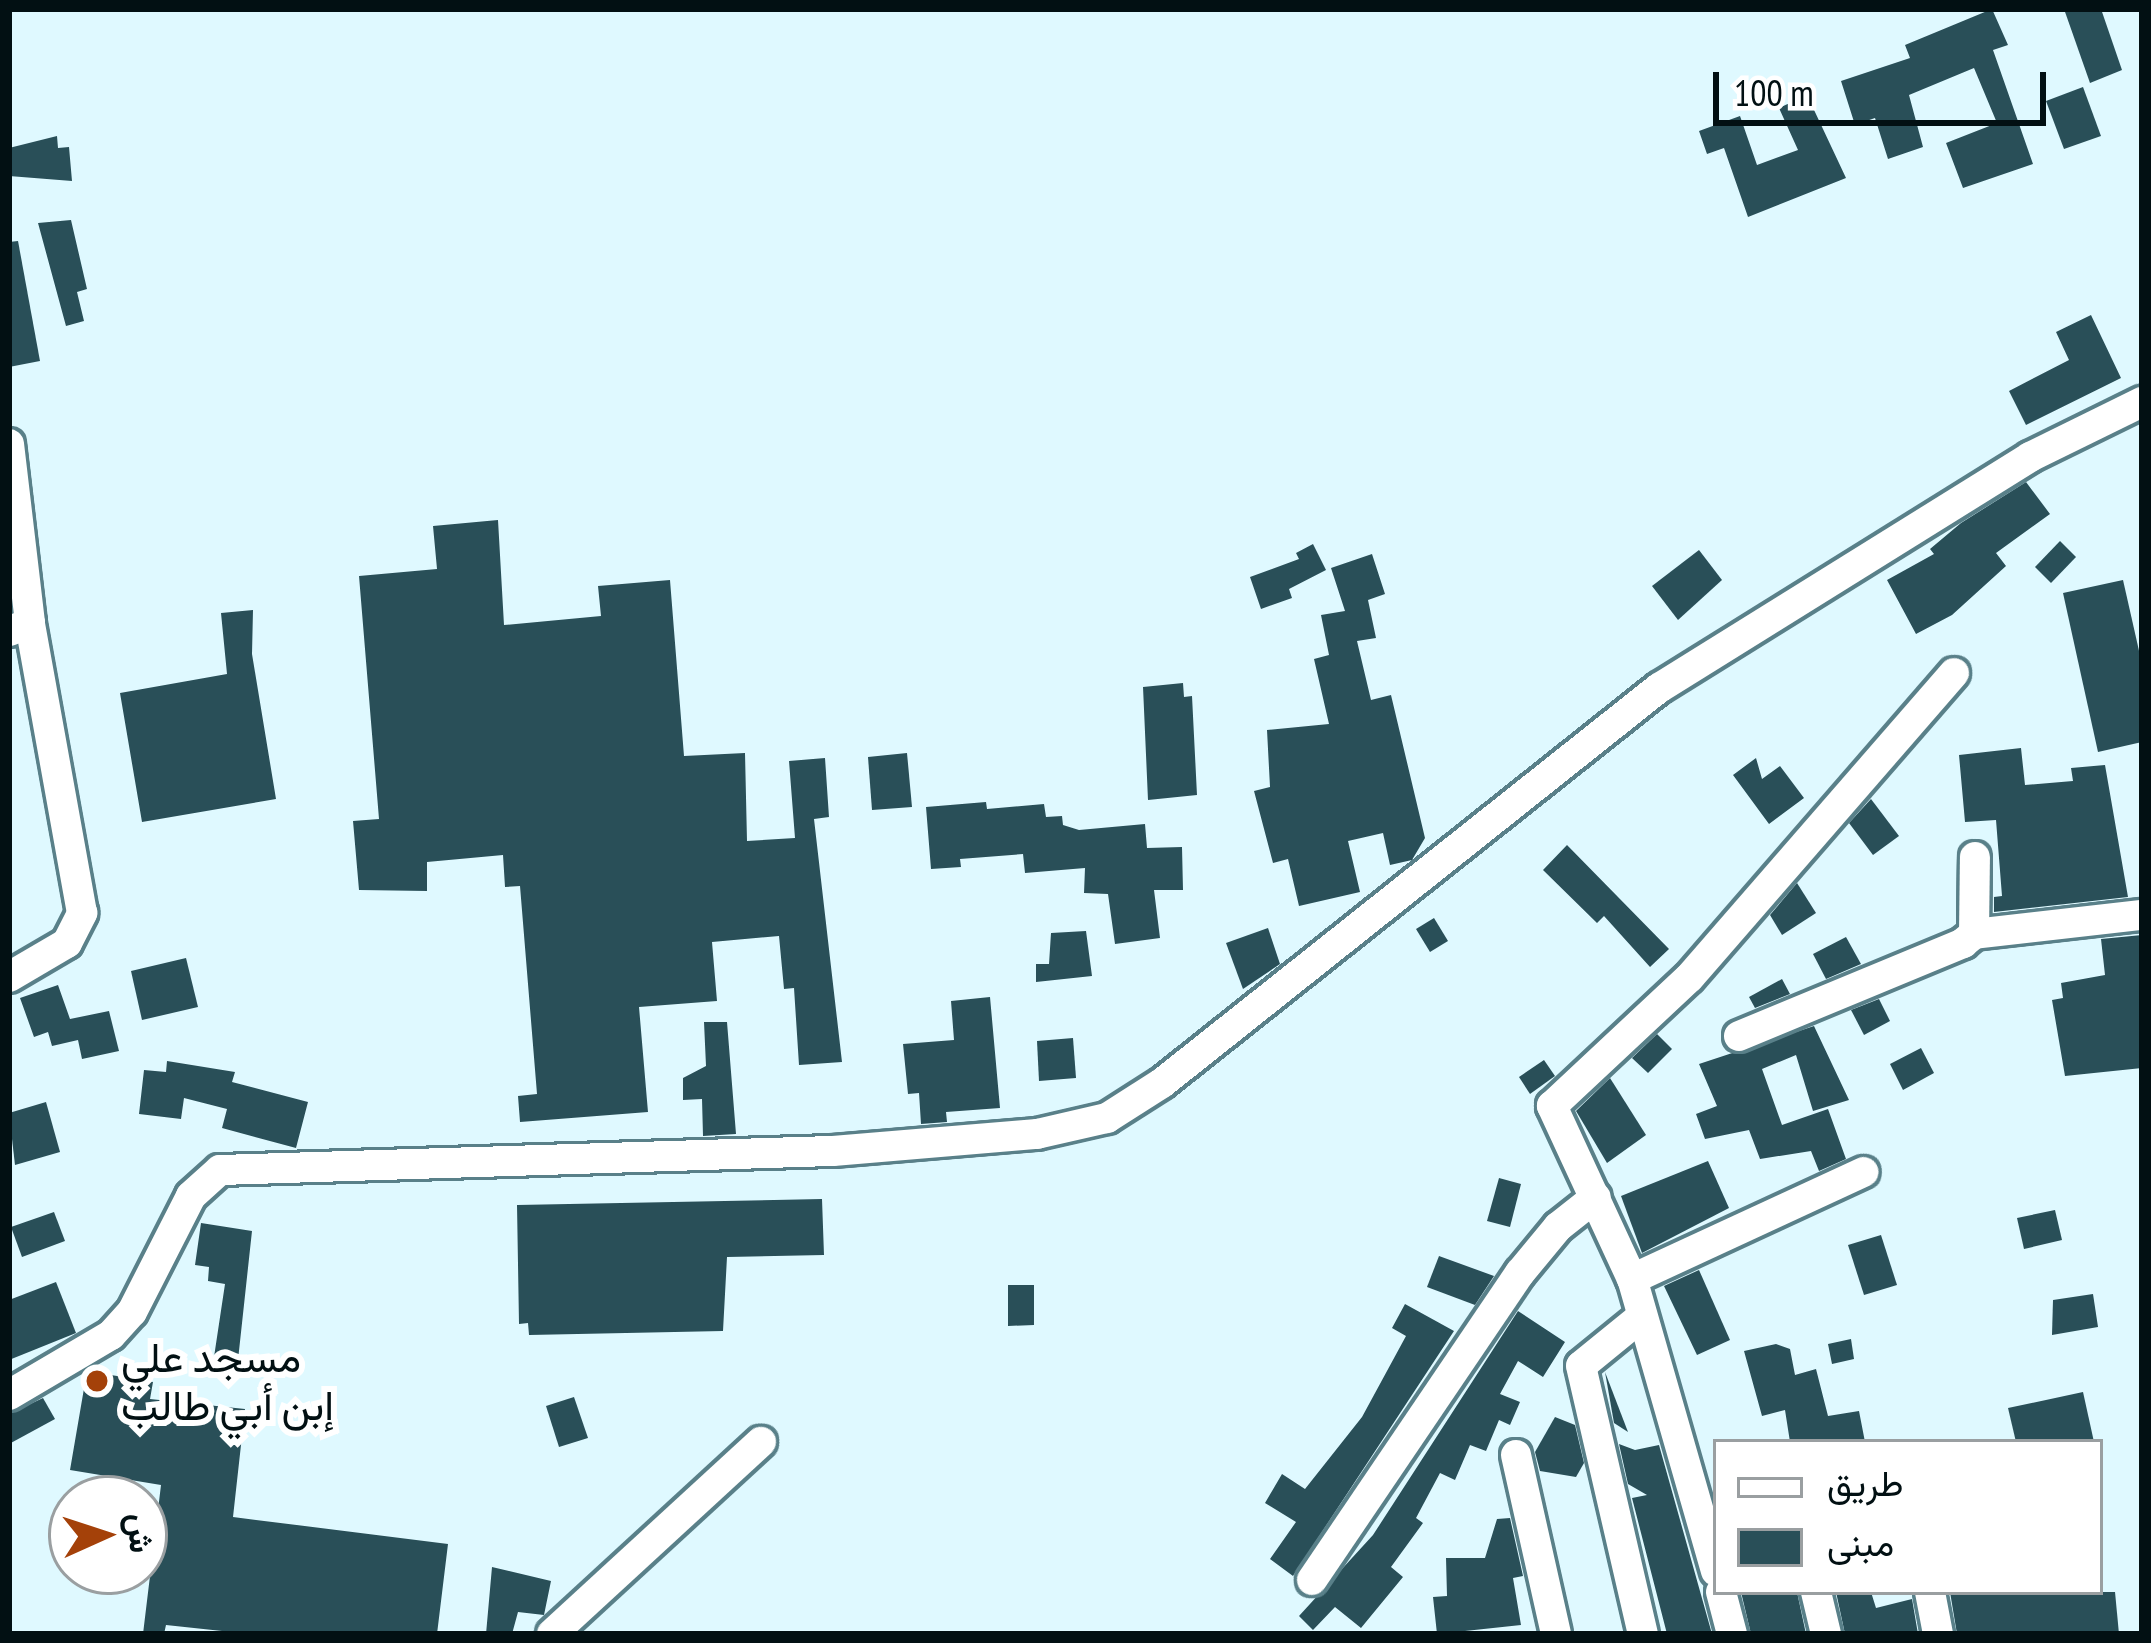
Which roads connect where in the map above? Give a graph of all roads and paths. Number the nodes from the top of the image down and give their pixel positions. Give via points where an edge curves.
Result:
1 (2142, 402) edge
2 (9, 444) edge
3 (20, 627) edge
4 (1954, 673) dead end
5 (1975, 857) dead end
6 (2142, 915) edge
7 (1974, 934) junction
8 (9, 977) edge
9 (1739, 1036) dead end
10 (1864, 1172) dead end
11 (1596, 1197) junction
12 (1632, 1280) junction
13 (1641, 1317) junction
14 (9, 1395) edge
15 (761, 1442) dead end
16 (1516, 1455) dead end
17 (1713, 1561) edge
18 (1312, 1580) dead end
19 (1722, 1595) edge
20 (1817, 1595) edge
21 (1931, 1595) edge
22 (552, 1634) edge
23 (1556, 1634) edge
24 (1643, 1634) edge
25 (1732, 1634) edge
26 (1826, 1634) edge
27 (1938, 1634) edge

1 - 14 street via 2030,457 1659,688 1162,1083 1107,1118 1037,1135 833,1150 220,1170 191,1196 132,1312 111,1335
2 - 3 street
3 - 8 street via 82,913 67,943
4 - 11 street via 1689,978 1559,1094 1555,1124
5 - 7 street
6 - 7 street
7 - 9 street
10 - 12 street
11 - 12 street
11 - 18 street via 1520,1273
12 - 13 street
13 - 17 street
13 - 24 street via 1581,1366
15 - 22 street
16 - 23 street
19 - 25 street
20 - 26 street
21 - 27 street

